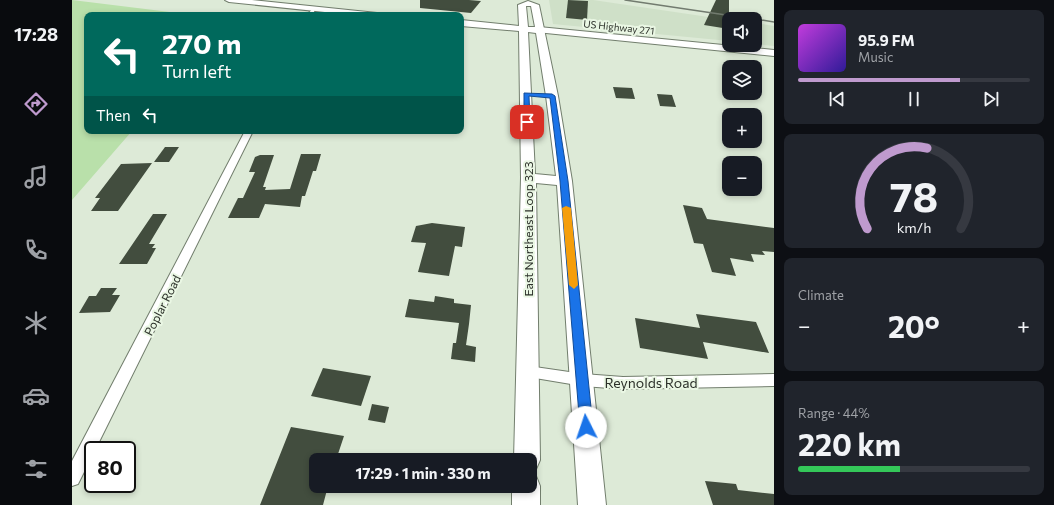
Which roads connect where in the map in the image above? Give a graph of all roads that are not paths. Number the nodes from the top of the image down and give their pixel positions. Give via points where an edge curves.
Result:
1 (229, 0) edge
2 (528, 1) edge
3 (311, 12) edge
4 (464, 23) edge
5 (524, 29) junction
6 (539, 30) junction
7 (774, 53) edge
8 (526, 94) junction
9 (552, 96) junction
10 (248, 134) edge
11 (528, 178) junction
12 (564, 181) junction
13 (528, 372) junction
14 (583, 380) junction
15 (774, 380) edge
16 (527, 453) edge
17 (72, 478) edge
18 (526, 493) edge
19 (526, 505) edge
20 (592, 505) edge

1 - 3 highway
2 - 5 highway, East Northeast Loop 323 via 522,5
2 - 6 highway, East Northeast Loop 323 via 535,6
4 - 5 highway, US Highway 271
5 - 6 highway, US Highway 271
5 - 8 highway, East Northeast Loop 323
6 - 7 main road, US Highway 271
6 - 9 highway, East Northeast Loop 323
8 - 9 highway
8 - 11 highway, East Northeast Loop 323
9 - 12 highway, East Northeast Loop 323
10 - 17 street, Poplar Road
11 - 12 highway
11 - 13 highway, East Northeast Loop 323
12 - 14 highway, East Northeast Loop 323
13 - 14 street, Reynolds Road
13 - 16 highway, East Northeast Loop 323
14 - 15 street, Reynolds Road via 642,384
14 - 20 highway, East Northeast Loop 323
18 - 19 highway

